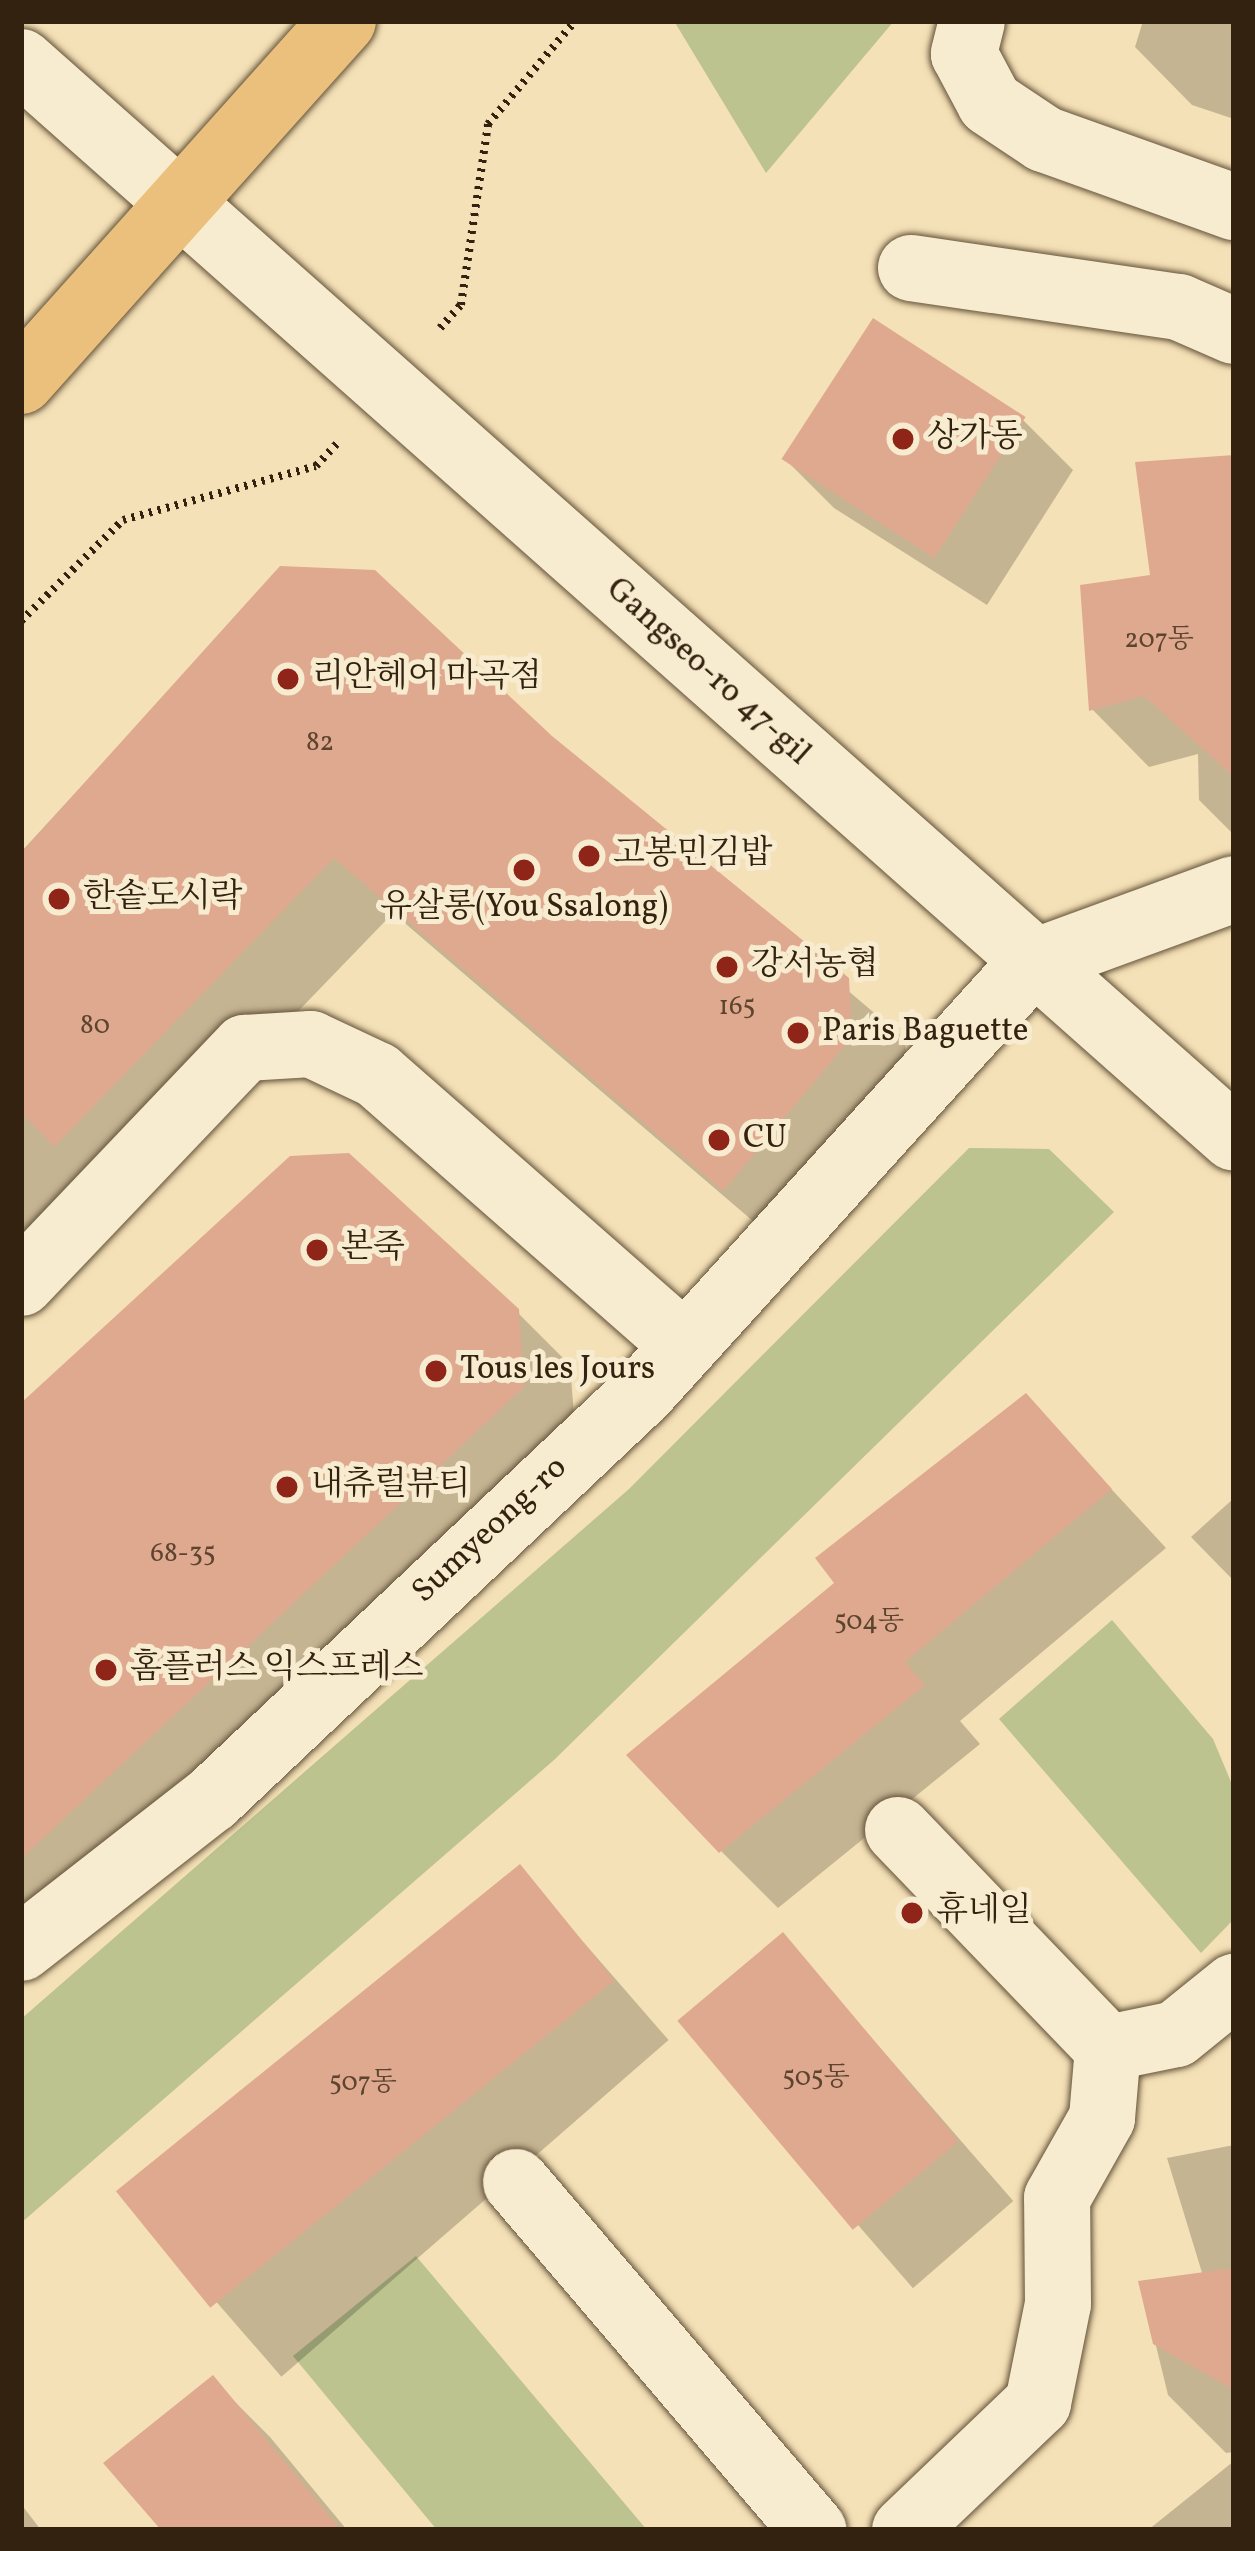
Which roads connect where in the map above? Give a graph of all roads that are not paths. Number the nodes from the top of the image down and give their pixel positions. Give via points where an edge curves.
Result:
1 (343, 21) edge
2 (972, 21) edge
3 (21, 62) edge
4 (184, 203) junction
5 (1234, 207) edge
6 (911, 268) dead end
7 (1234, 332) edge
8 (21, 381) edge
9 (1234, 889) edge
10 (1032, 963) junction
11 (1234, 1138) edge
12 (21, 1282) edge
13 (685, 1346) junction
14 (898, 1830) dead end
15 (21, 1948) edge
16 (1234, 1988) edge
17 (1108, 2048) junction
18 (516, 2182) dead end
19 (813, 2530) edge
20 (904, 2530) edge

1 - 4 main road
2 - 5 street via 964,54 990,103 1044,139
3 - 4 street, Gangseo-ro 47-gil
4 - 8 main road
4 - 10 street, Gangseo-ro 47-gil
6 - 7 street via 1178,307
9 - 10 street
10 - 11 street, Gangseo-ro 47-gil
10 - 13 street, Sumyeong-ro
12 - 13 street via 245,1048 311,1044 376,1075
13 - 15 street, Sumyeong-ro via 212,1799
14 - 17 street
16 - 17 street via 1176,2034
17 - 20 street via 1102,2118 1057,2198 1058,2304 1038,2403
18 - 19 street

